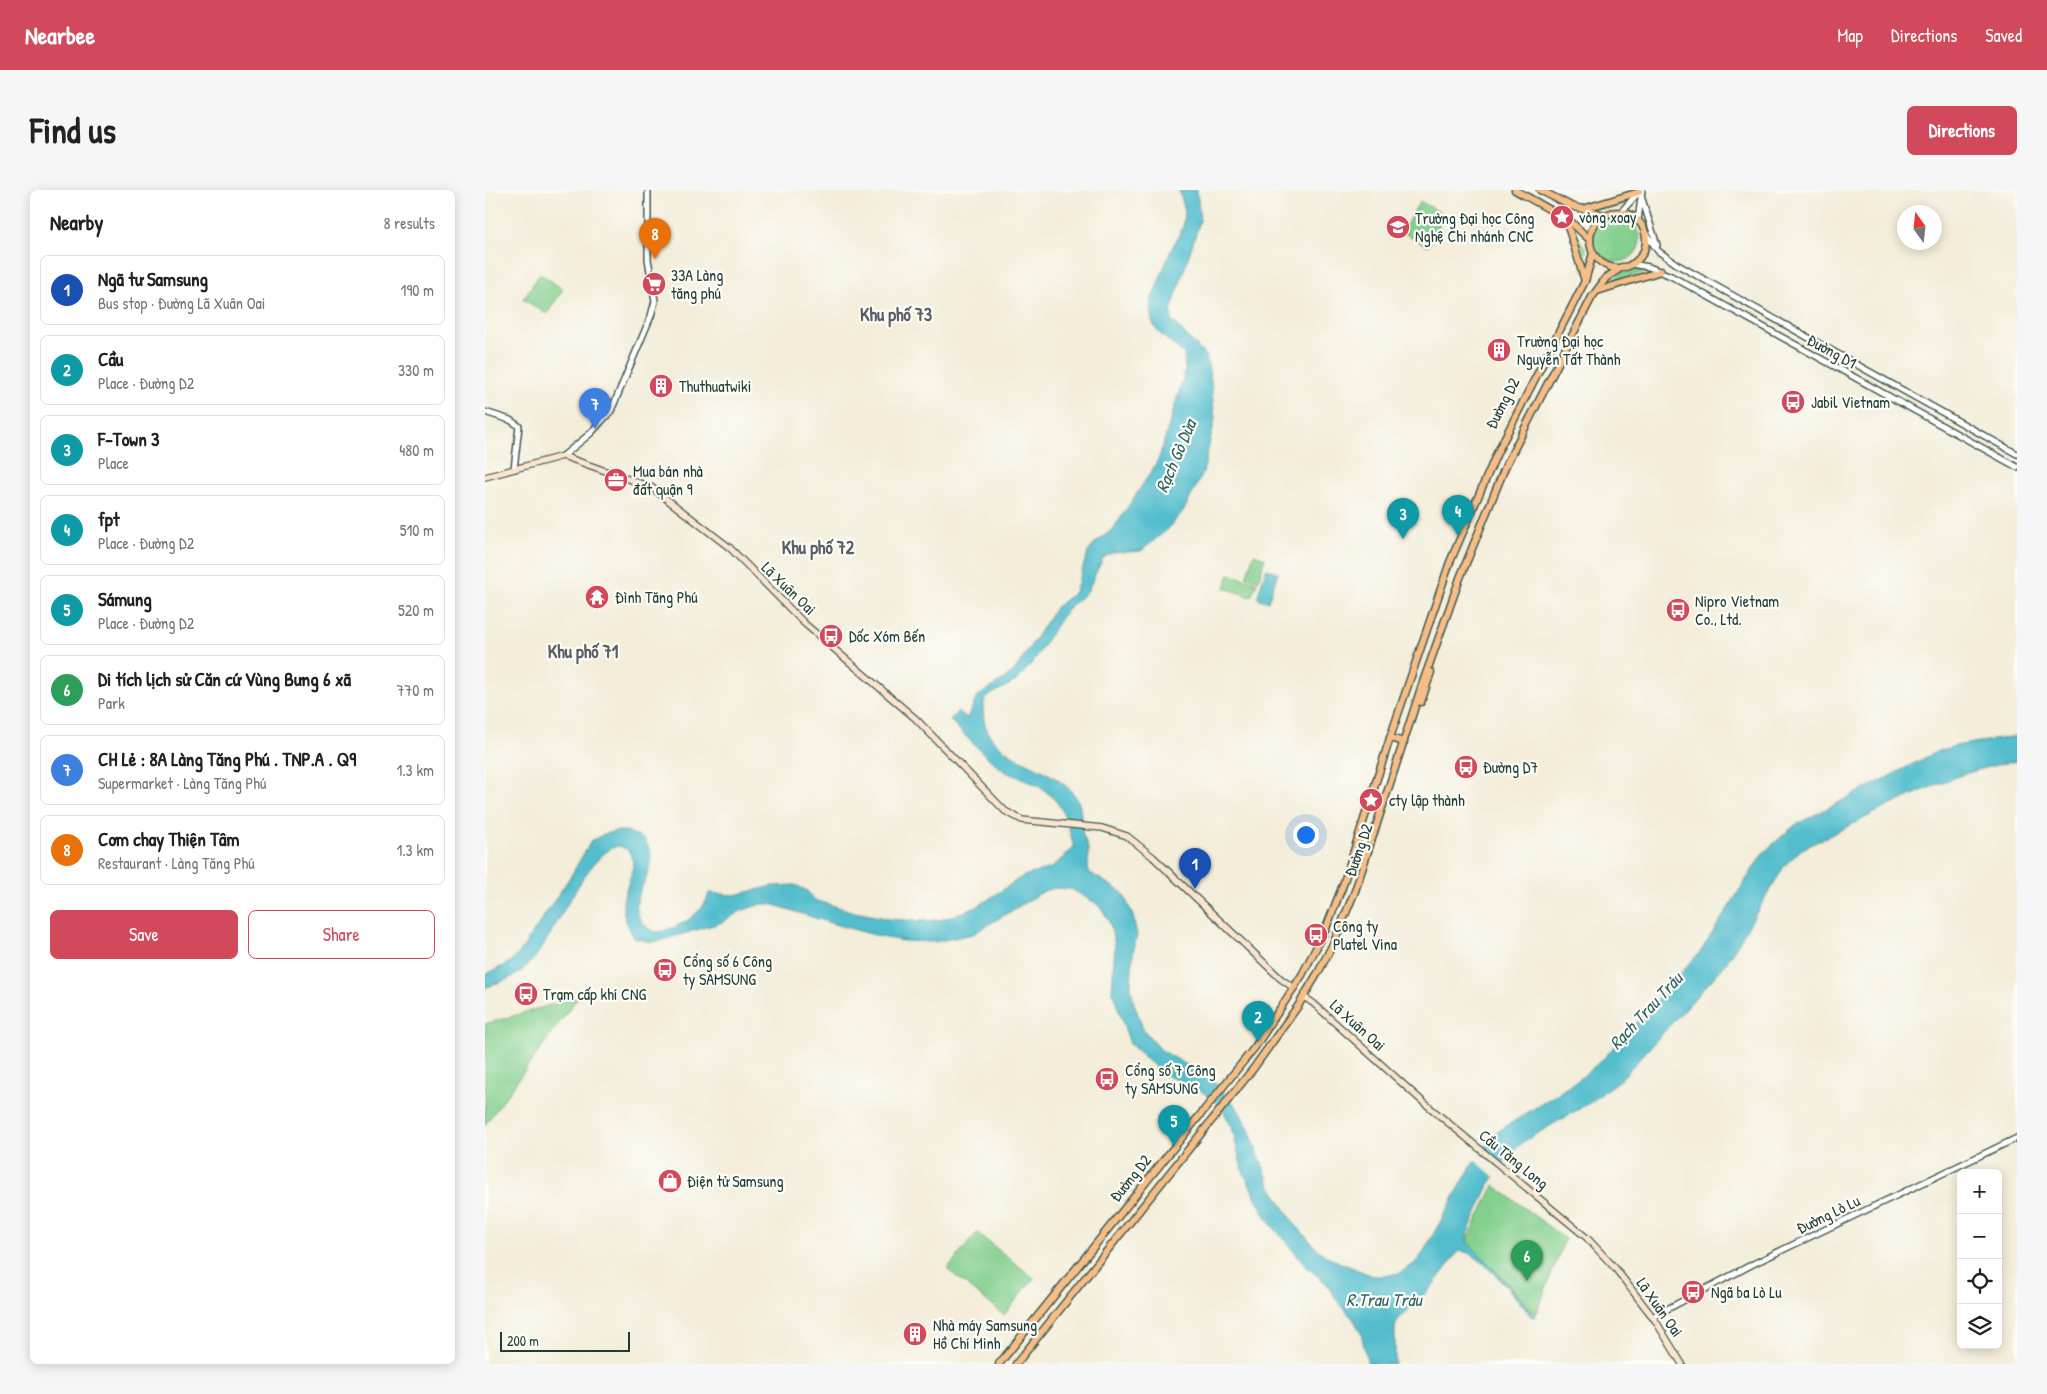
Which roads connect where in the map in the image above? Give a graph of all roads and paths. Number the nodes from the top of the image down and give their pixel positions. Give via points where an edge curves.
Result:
1 (648, 190) edge
2 (1509, 190) edge
3 (1515, 190) edge
4 (1540, 190) edge
5 (1641, 192) edge
6 (1581, 209) junction
7 (1621, 212) junction
8 (1605, 215) junction
9 (1638, 220) junction
10 (1564, 222) junction
11 (1575, 226) junction
12 (1644, 231) junction
13 (1589, 240) junction
14 (1658, 251) junction
15 (1593, 253) junction
16 (1631, 264) junction
17 (1622, 267) junction
18 (1661, 271) junction
19 (1585, 281) junction
20 (1596, 291) junction
21 (485, 412) edge
22 (2017, 454) edge
23 (563, 456) junction
24 (2017, 467) edge
25 (514, 469) junction
26 (485, 478) edge
27 (1485, 481) junction
28 (1497, 485) junction
29 (1441, 591) junction
30 (1453, 595) junction
31 (1390, 738) junction
32 (1404, 742) junction
33 (1294, 988) junction
34 (1304, 997) junction
35 (1393, 1074) joint
36 (2017, 1138) edge
37 (1153, 1171) junction
38 (1164, 1179) junction
39 (1615, 1268) joint
40 (1652, 1317) junction
41 (997, 1364) edge
42 (1016, 1364) edge
43 (1681, 1364) edge

1 - 23 street via 648,259 655,301 651,316 611,411
2 - 10 main road
3 - 11 main road
4 - 6 main road
5 - 6 main road
5 - 7 street
5 - 9 street
5 - 14 street
6 - 8 main road
7 - 8 main road
7 - 9 main road
8 - 13 main road via 1594,225
9 - 12 main road
10 - 11 main road
10 - 19 main road
11 - 13 main road
12 - 14 street, Đường D1
12 - 16 main road via 1645,246
13 - 15 main road
14 - 22 street, Đường D1
15 - 17 main road via 1605,265
15 - 19 main road, Đường D2
16 - 17 main road
16 - 18 street, Đường D1
17 - 20 main road, Đường D2
18 - 20 main road
18 - 24 street, Đường D1
19 - 27 main road, Đường D2
20 - 28 main road, Đường D2 via 1537,400
21 - 25 street via 519,426
23 - 25 main road
23 - 33 main road, Lã Xuân Oai via 651,487 730,548 805,624 916,719 1005,811 1022,820 1102,828 1133,840
25 - 26 main road
27 - 28 main road
27 - 29 main road, Đường D2
28 - 30 main road, Đường D2
29 - 30 main road
29 - 31 main road, Đường D2
30 - 32 main road, Đường D2
31 - 32 main road
31 - 33 main road, Đường D2 via 1359,839 1325,931
32 - 34 main road, Đường D2 via 1355,891
33 - 34 main road
33 - 37 main road, Đường D2 via 1245,1058
34 - 35 main road, Lã Xuân Oai
34 - 38 main road, Đường D2 via 1253,1069
35 - 39 main road, Cầu Tăng Long via 1577,1228
36 - 40 street, Đường Lò Lu via 1755,1263
37 - 38 main road
37 - 41 main road, Đường D2
38 - 42 main road, Đường D2
39 - 40 main road, Lã Xuân Oai
40 - 43 main road, Lã Xuân Oai

